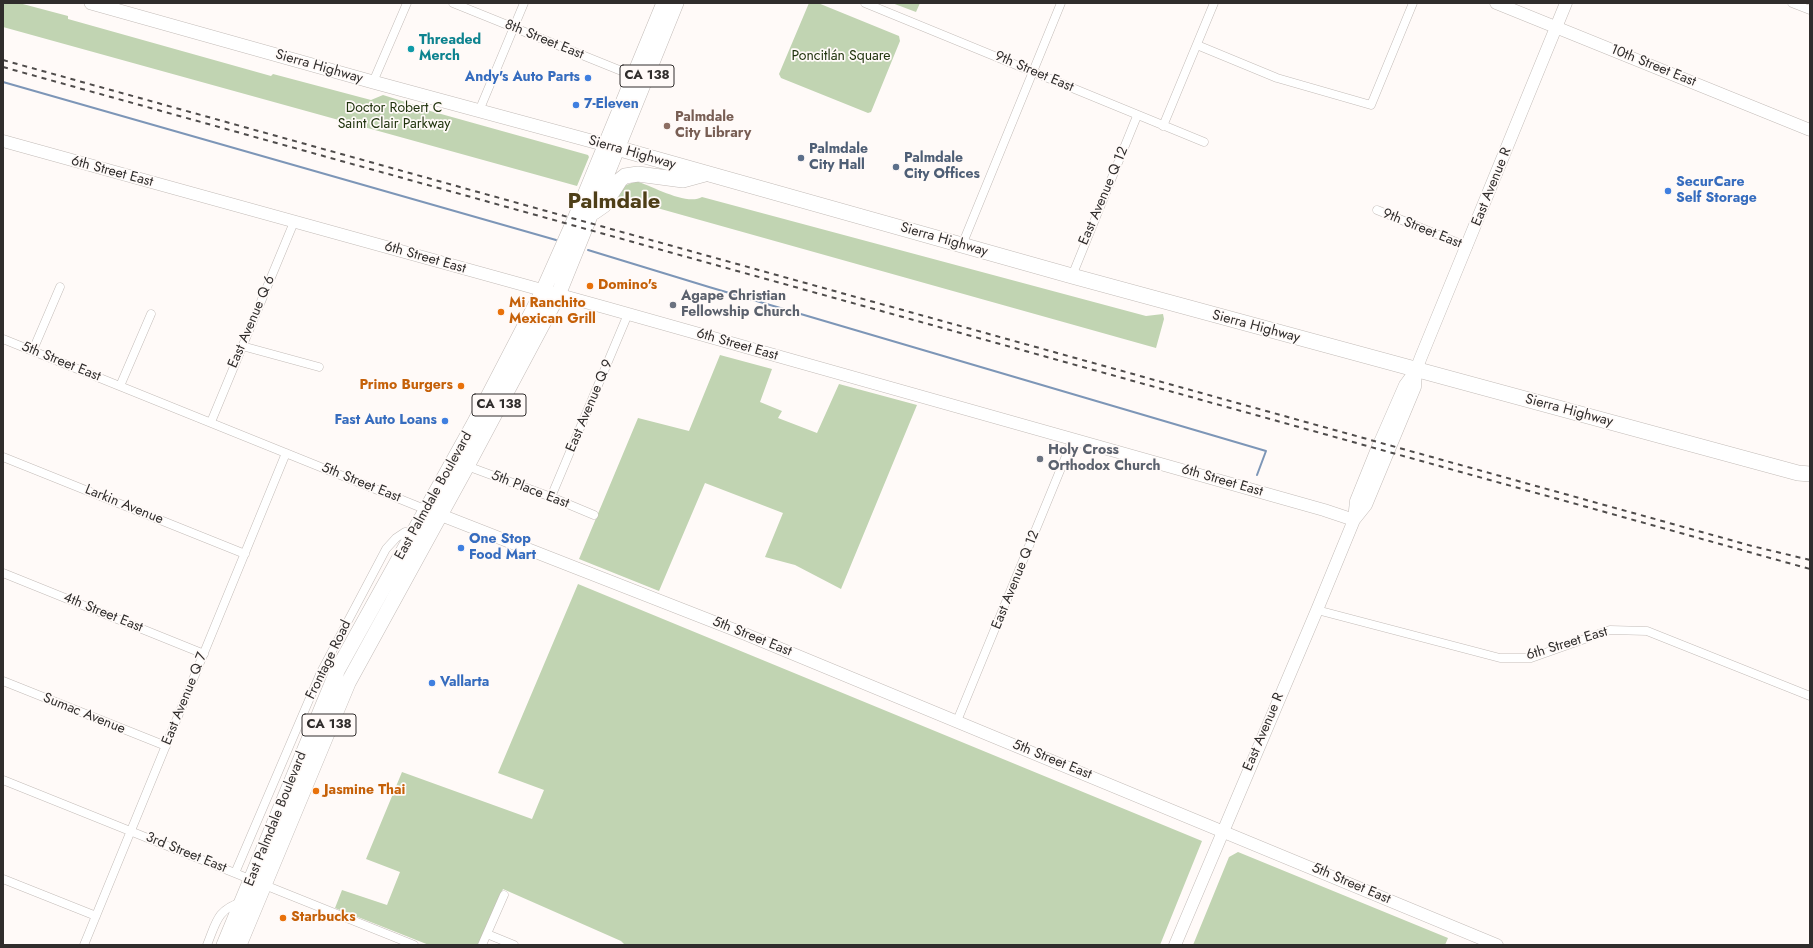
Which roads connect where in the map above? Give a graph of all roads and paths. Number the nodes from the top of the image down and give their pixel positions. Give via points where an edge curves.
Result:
1 (91, 3) edge
2 (407, 3) edge
3 (453, 3) edge
4 (524, 3) edge
5 (664, 3) edge
6 (676, 3) edge
7 (865, 3) edge
8 (1061, 3) edge
9 (1214, 3) edge
10 (1413, 3) edge
11 (1496, 3) edge
12 (1566, 3) edge
13 (1792, 3) edge
14 (1810, 10) edge
15 (1556, 27) junction
16 (513, 28) junction
17 (1197, 45) junction
18 (1032, 72) junction
19 (634, 76) junction
20 (373, 82) junction
21 (479, 111) junction
22 (1138, 116) junction
23 (1163, 126) junction
24 (1810, 130) edge
25 (3, 142) edge
26 (1204, 142) dead end
27 (611, 147) junction
28 (705, 174) junction
29 (1377, 210) dead end
30 (590, 216) junction
31 (294, 222) junction
32 (962, 245) junction
33 (1468, 247) junction
34 (1072, 276) junction
35 (60, 287) dead end
36 (550, 293) junction
37 (151, 314) dead end
38 (628, 314) junction
39 (3, 339) edge
40 (242, 346) junction
41 (33, 350) junction
42 (319, 367) dead end
43 (1416, 370) junction
44 (120, 386) junction
45 (211, 422) junction
46 (1073, 439) junction
47 (286, 453) junction
48 (3, 457) edge
49 (467, 466) junction
50 (1806, 475) edge
51 (551, 497) junction
52 (433, 512) junction
53 (594, 515) dead end
54 (1354, 520) junction
55 (414, 533) junction
56 (245, 554) junction
57 (3, 573) edge
58 (1317, 610) junction
59 (204, 654) junction
60 (3, 681) edge
61 (1810, 696) edge
62 (957, 721) junction
63 (166, 746) junction
64 (3, 780) edge
65 (131, 831) junction
66 (1222, 831) junction
67 (235, 872) junction
68 (3, 878) edge
69 (258, 882) junction
70 (504, 895) dead end
71 (242, 901) junction
72 (96, 916) junction
73 (487, 934) junction
74 (84, 945) edge
75 (207, 945) edge
76 (224, 945) edge
77 (239, 945) edge
78 (414, 945) edge
79 (482, 945) edge
80 (514, 945) edge
81 (1175, 945) edge
82 (1497, 945) edge

1 - 20 main road, Sierra Highway
2 - 20 street
3 - 16 street, 8th Street East
4 - 16 street
5 - 19 highway, East Palmdale Boulevard / CA 138
6 - 27 highway, East Palmdale Boulevard / CA 138
7 - 18 street, 9th Street East
8 - 18 street
9 - 17 street
10 - 17 street via 1371,105 1277,78
11 - 15 street, 10th Street East
12 - 15 street, East Avenue R
13 - 14 street
15 - 24 street, 10th Street East
15 - 33 street, East Avenue R
16 - 19 street, 8th Street East
16 - 21 street
17 - 23 street
18 - 22 street, 9th Street East
18 - 32 street
19 - 27 highway, East Palmdale Boulevard / CA 138
20 - 21 main road, Sierra Highway
21 - 27 main road, Sierra Highway
22 - 23 street, 9th Street East
22 - 34 street, East Avenue Q 12
23 - 26 street, 9th Street East
25 - 31 street, 6th Street East
27 - 28 highway, Sierra Highway
27 - 30 highway, East Palmdale Boulevard / CA 138
27 - 36 highway, East Palmdale Boulevard / CA 138
28 - 30 highway via 683,180 638,174 625,176 604,205
28 - 32 highway, Sierra Highway
29 - 33 street, 9th Street East
30 - 36 highway, East Palmdale Boulevard / CA 138
31 - 36 street, 6th Street East
31 - 40 street, East Avenue Q 6
32 - 34 highway, Sierra Highway
33 - 43 street, East Avenue R
34 - 43 highway, Sierra Highway
35 - 41 street
36 - 38 street, 6th Street East
36 - 49 highway, East Palmdale Boulevard / CA 138
36 - 52 highway, East Palmdale Boulevard / CA 138
37 - 44 street
38 - 46 street, 6th Street East
38 - 51 street, East Avenue Q 9
39 - 41 street, 5th Street East
40 - 42 street
40 - 45 street, East Avenue Q 6
41 - 44 street, 5th Street East
43 - 50 highway, Sierra Highway
43 - 54 street, East Avenue R via 1415,387 1366,506
44 - 45 street, 5th Street East
45 - 47 street, 5th Street East
46 - 54 street, 6th Street East
46 - 62 street, East Avenue Q 12
47 - 52 street, 5th Street East
47 - 56 street, East Avenue Q 7
48 - 56 street, Larkin Avenue
49 - 51 street, 5th Place East
49 - 52 highway, East Palmdale Boulevard / CA 138
51 - 53 street, 5th Place East
52 - 55 highway, East Palmdale Boulevard / CA 138
52 - 62 street, 5th Street East via 660,600
52 - 69 highway, East Palmdale Boulevard / CA 138 via 339,701
54 - 58 street, East Avenue R
55 - 67 street, Frontage Road via 406,532 386,549 344,627 321,672
55 - 69 highway, East Palmdale Boulevard / CA 138 via 338,669
56 - 59 street, East Avenue Q 7
57 - 59 street, 4th Street East
58 - 61 street, 6th Street East via 1500,658 1530,658 1610,630 1647,631
58 - 66 street, East Avenue R
59 - 63 street, East Avenue Q 7
60 - 63 street, Sumac Avenue
62 - 66 street, 5th Street East
63 - 65 street, East Avenue Q 7
64 - 65 street, 3rd Street East
65 - 67 street, 3rd Street East
65 - 72 street, East Avenue Q 7
66 - 81 street, East Avenue R
66 - 82 street, 5th Street East
67 - 69 street, 3rd Street East
68 - 72 street
69 - 71 highway, East Palmdale Boulevard / CA 138
69 - 77 highway, East Palmdale Boulevard / CA 138
69 - 78 street, 3rd Street East
70 - 73 street
71 - 75 street via 224,910
71 - 76 highway, East Palmdale Boulevard / CA 138
72 - 74 street, East Avenue Q 7
73 - 79 street
73 - 80 street

